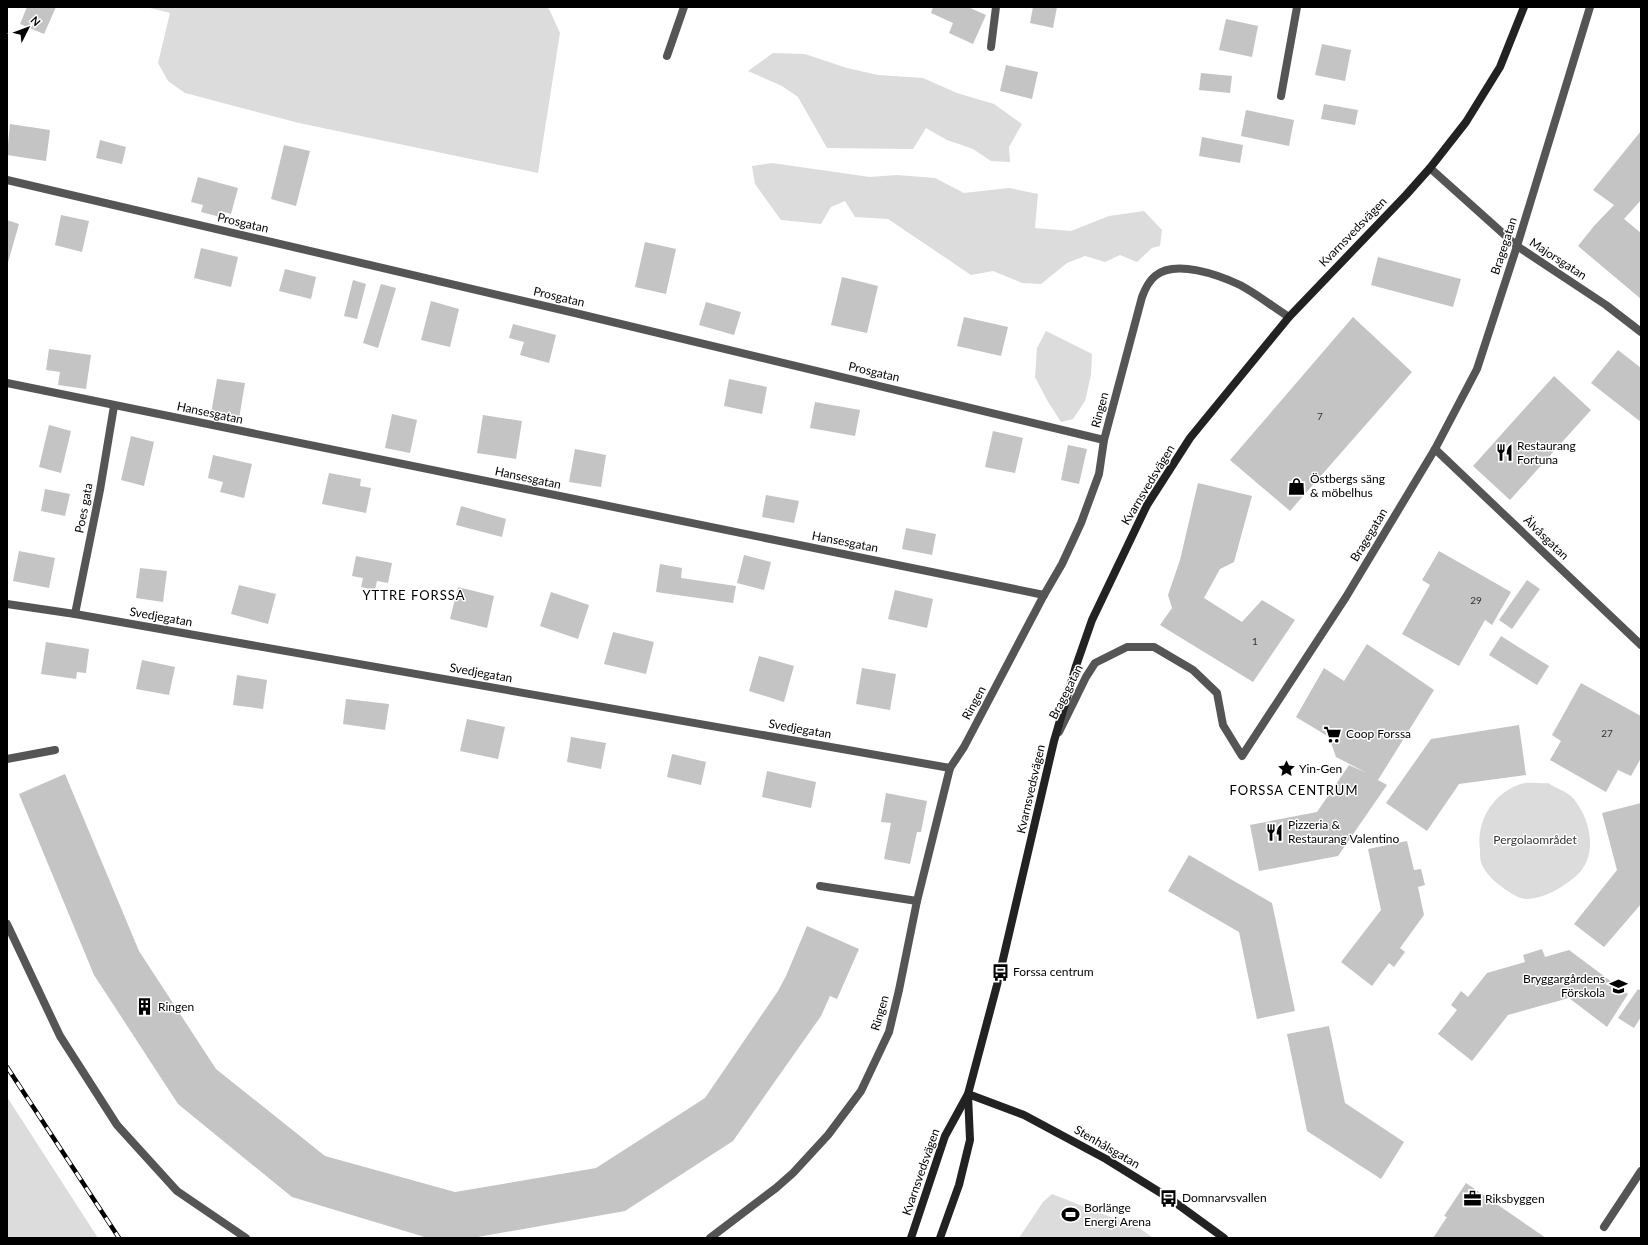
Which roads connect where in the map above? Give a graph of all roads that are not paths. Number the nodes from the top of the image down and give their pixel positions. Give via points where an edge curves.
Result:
1 (684, 7) edge
2 (996, 7) edge
3 (1297, 7) edge
4 (1524, 7) edge
5 (1590, 7) edge
6 (991, 47) dead end
7 (667, 56) dead end
8 (1281, 96) dead end
9 (1430, 168) junction
10 (7, 180) edge
11 (1517, 246) junction
12 (1289, 317) junction
13 (1641, 332) edge
14 (7, 383) edge
15 (114, 406) junction
16 (1104, 440) junction
17 (1435, 449) junction
18 (1044, 595) junction
19 (7, 604) edge
20 (75, 614) junction
21 (1641, 645) edge
22 (1054, 741) junction
23 (55, 750) dead end
24 (7, 759) edge
25 (950, 768) junction
26 (820, 886) dead end
27 (917, 901) junction
28 (7, 924) edge
29 (968, 1094) junction
30 (1641, 1171) edge
31 (1604, 1227) dead end
32 (246, 1238) edge
33 (710, 1238) edge
34 (911, 1238) edge
35 (940, 1238) edge
36 (1224, 1238) edge

1 - 7 street
2 - 6 street
3 - 8 street
4 - 9 street, Kvarnsvedsvägen via 1500,67 1466,122
5 - 11 street, Bragegatan
9 - 11 street, Majorsgatan
9 - 12 street, Kvarnsvedsvägen
10 - 16 street, Prosgatan
11 - 13 street, Majorsgatan via 1606,305
11 - 17 street, Bragegatan via 1476,369
12 - 16 street, Ringen via 1240,286 1203,272 1183,268 1166,270 1155,276 1142,297
12 - 22 street, Kvarnsvedsvägen via 1190,438 1147,505 1092,620
14 - 15 street, Hansesgatan
15 - 18 street, Hansesgatan
15 - 20 street, Poes gata
16 - 18 street, Ringen via 1099,474 1062,564
17 - 21 street, Älvåsgatan
17 - 22 street, Bragegatan via 1346,597 1242,756 1223,725 1217,693 1193,670 1154,647 1127,647 1095,663
18 - 25 street, Ringen via 964,748
19 - 20 street, Svedjegatan
20 - 25 street, Svedjegatan
22 - 29 street, Kvarnsvedsvägen via 997,985
23 - 24 street
25 - 27 street, Ringen
26 - 27 street
27 - 33 street, Ringen via 889,1032 861,1091 828,1135 793,1173
28 - 32 street via 60,1036 117,1125 177,1191
29 - 34 street, Kvarnsvedsvägen via 945,1136
29 - 35 street, Kvarnsvedsvägen via 970,1140 959,1185
29 - 36 street, Stenhålsgatan via 1024,1115 1106,1159 1169,1198
30 - 31 street

